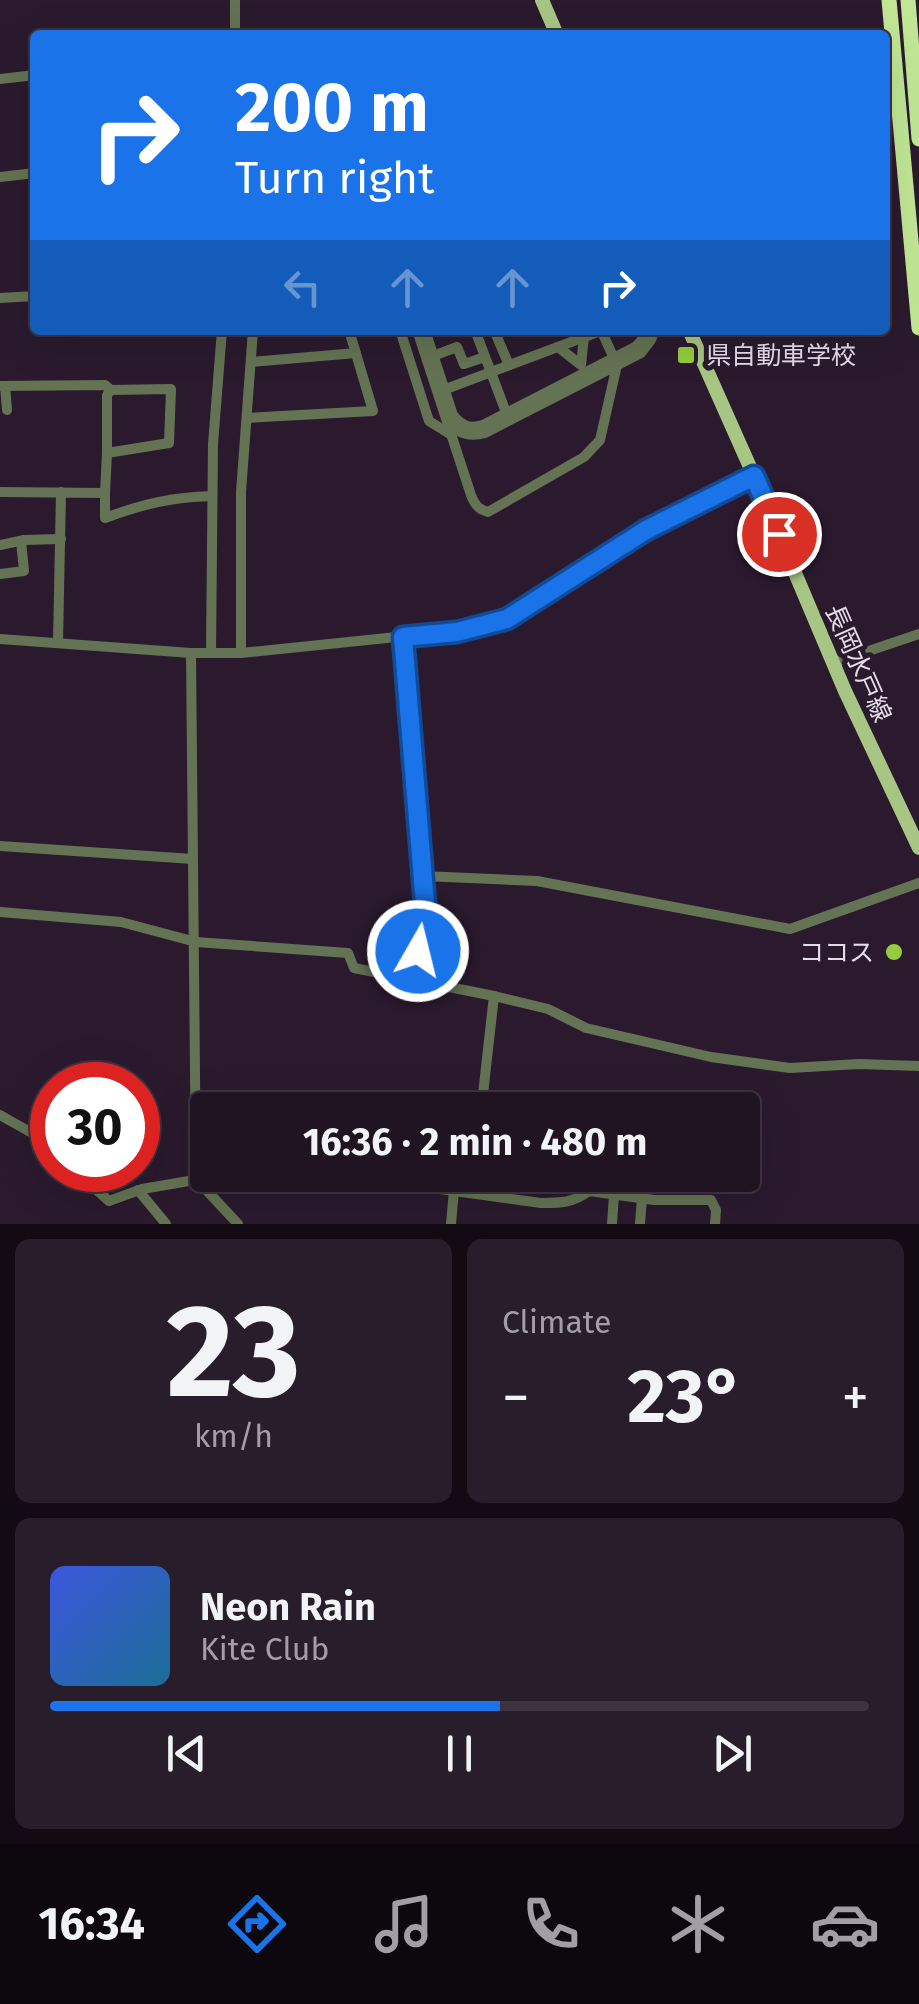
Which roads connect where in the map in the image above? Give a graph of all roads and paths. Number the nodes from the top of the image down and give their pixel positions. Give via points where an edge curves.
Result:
1 (236, 0) edge
2 (542, 0) edge
3 (889, 0) edge
4 (908, 0) edge
5 (234, 30) edge
6 (556, 30) edge
7 (30, 75) edge
8 (0, 78) edge
9 (919, 139) edge
10 (30, 172) edge
11 (0, 177) edge
12 (30, 296) edge
13 (0, 298) edge
14 (919, 328) edge
15 (222, 335) edge
16 (253, 335) edge
17 (351, 335) edge
18 (402, 335) edge
19 (421, 335) edge
20 (422, 335) edge
21 (477, 335) edge
22 (496, 335) edge
23 (558, 335) edge
24 (589, 335) edge
25 (604, 335) edge
26 (645, 335) edge
27 (652, 335) edge
28 (691, 335) edge
29 (584, 337) junction
30 (561, 346) junction
31 (356, 353) junction
32 (433, 356) junction
33 (485, 358) junction
34 (615, 361) junction
35 (251, 362) junction
36 (510, 366) junction
37 (491, 372) junction
38 (3, 386) edge
39 (111, 390) junction
40 (441, 391) junction
41 (7, 410) dead end
42 (507, 417) junction
43 (246, 418) junction
44 (445, 418) junction
45 (451, 435) junction
46 (107, 453) junction
47 (754, 476) junction
48 (0, 492) edge
49 (61, 492) junction
50 (105, 493) junction
51 (212, 496) junction
52 (61, 539) junction
53 (21, 541) junction
54 (0, 545) edge
55 (0, 574) edge
56 (919, 634) edge
57 (403, 637) junction
58 (0, 639) edge
59 (58, 643) junction
60 (191, 652) junction
61 (211, 652) junction
62 (241, 653) junction
63 (833, 663) junction
64 (0, 846) edge
65 (918, 846) edge
66 (193, 858) junction
67 (422, 876) junction
68 (919, 883) edge
69 (0, 912) edge
70 (196, 942) junction
71 (413, 980) junction
72 (494, 996) junction
73 (919, 1066) edge
74 (196, 1092) edge
75 (483, 1092) edge
76 (0, 1115) edge
77 (30, 1132) edge
78 (190, 1180) edge
79 (160, 1186) edge
80 (99, 1192) edge
81 (133, 1192) edge
82 (140, 1192) edge
83 (208, 1192) edge
84 (456, 1192) edge
85 (469, 1192) edge
86 (588, 1192) edge
87 (597, 1192) edge
88 (614, 1194) junction
89 (642, 1198) junction
90 (166, 1224) edge
91 (238, 1224) edge
92 (451, 1224) edge
93 (612, 1224) edge
94 (640, 1224) edge
95 (716, 1224) edge

1 - 5 street
2 - 6 main road
3 - 14 highway
4 - 9 highway
7 - 8 street
10 - 11 street
12 - 13 street
15 - 51 street
16 - 35 street
17 - 31 street
18 - 45 street via 429,420
19 - 40 street
20 - 32 street
21 - 33 street
22 - 36 street
23 - 30 street
24 - 29 street
25 - 34 street
26 - 34 street
27 - 34 street via 646,348
28 - 47 main road, 長岡水戸線
29 - 30 street
29 - 30 street via 580,365
30 - 36 street
31 - 35 street
31 - 43 street via 373,411
32 - 33 street via 457,348 464,364
32 - 40 street
33 - 37 street
34 - 42 street
34 - 45 street via 603,433 594,449 488,512 474,504
35 - 43 street
36 - 37 street
37 - 40 street
37 - 42 street
38 - 39 street via 105,384
38 - 41 street
39 - 46 street
39 - 46 street via 171,389 169,442
40 - 42 street via 466,426
40 - 44 street
42 - 44 street via 477,436 460,433
43 - 62 street
44 - 45 street
46 - 50 street
47 - 57 street via 646,530 507,619
47 - 63 main road, 長岡水戸線
48 - 49 street
49 - 50 street
49 - 52 street
50 - 51 street via 105,518 153,502
51 - 61 street
52 - 53 street
52 - 59 street
53 - 54 street
53 - 55 street via 24,571
56 - 63 street
57 - 62 street
57 - 67 street
58 - 59 street
59 - 60 street
60 - 61 street
60 - 66 street
61 - 62 street
63 - 65 main road, 長岡水戸線
64 - 66 street
66 - 70 street
67 - 68 street via 537,881 790,929
67 - 71 street via 425,904
69 - 70 street via 120,922
70 - 71 street via 348,953 354,968
70 - 74 street
71 - 72 street
72 - 73 street via 548,1009 586,1028 711,1056 790,1068
72 - 75 street
76 - 77 street
78 - 79 street
80 - 81 street via 109,1201
82 - 90 street
83 - 91 street
84 - 92 street
85 - 86 street via 541,1203 565,1203
87 - 88 street
88 - 89 street
88 - 93 street
89 - 94 street
89 - 95 street via 711,1200

